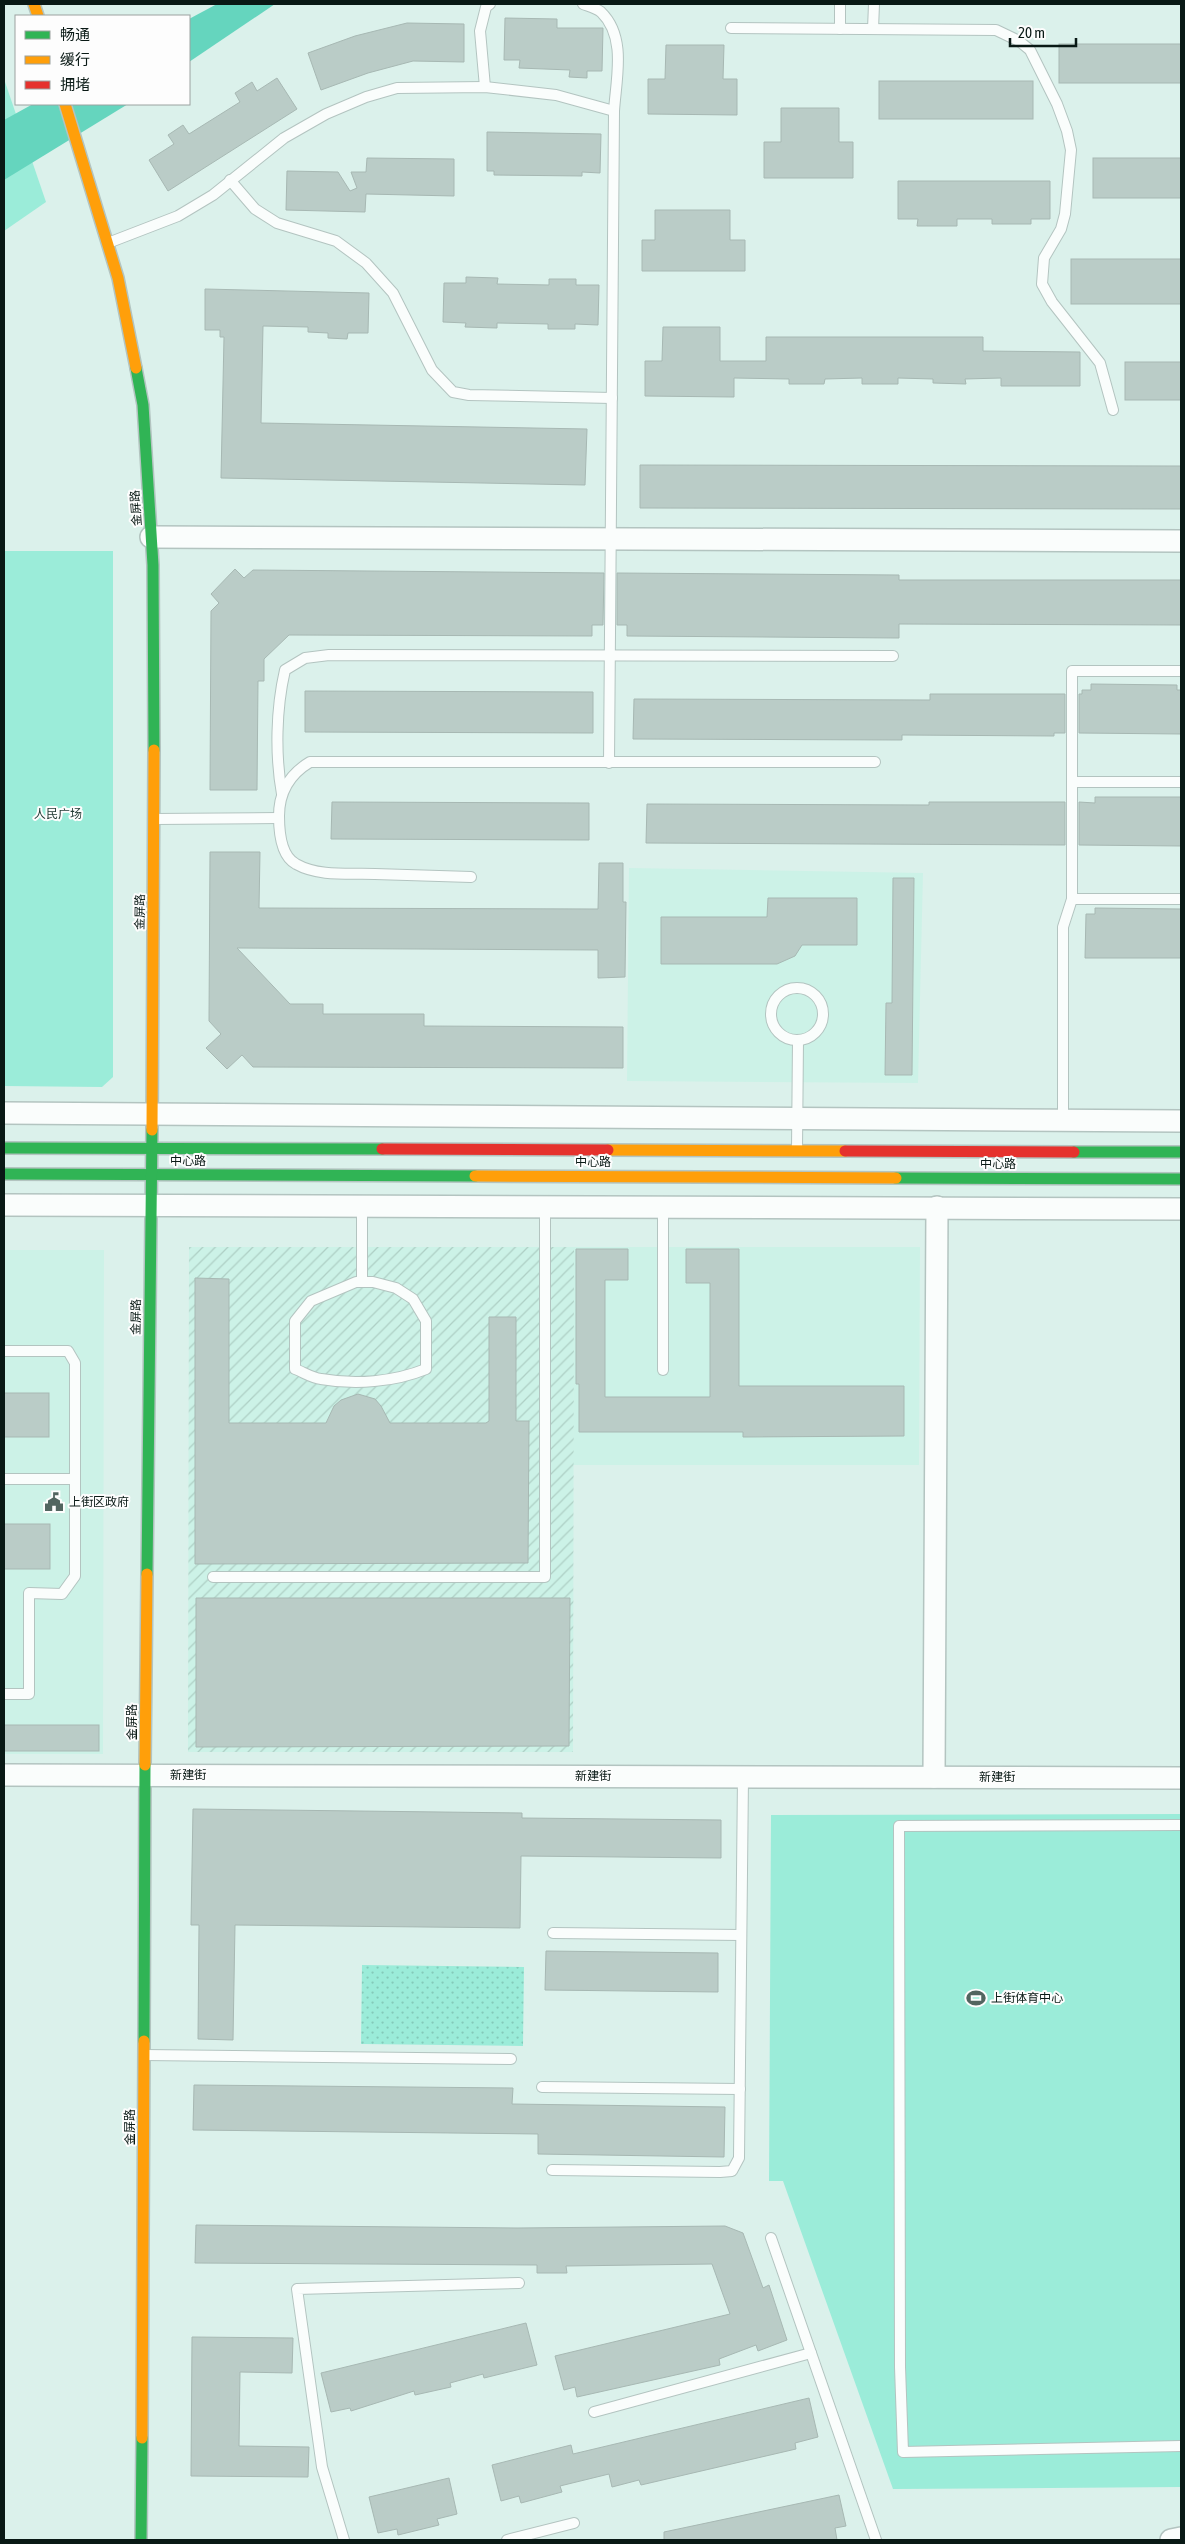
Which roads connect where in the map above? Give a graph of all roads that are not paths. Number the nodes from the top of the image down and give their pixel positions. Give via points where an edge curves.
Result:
1 (490, 4) edge
2 (583, 4) edge
3 (840, 4) edge
4 (874, 4) edge
5 (731, 28) dead end
6 (840, 29) junction
7 (874, 29) junction
8 (485, 87) junction
9 (65, 105) edge
10 (614, 110) junction
11 (230, 180) junction
12 (108, 243) junction
13 (612, 398) junction
14 (1114, 410) dead end
15 (151, 537) junction
16 (610, 539) junction
17 (1181, 541) edge
18 (610, 655) junction
19 (893, 656) dead end
20 (1181, 671) edge
21 (609, 762) junction
22 (875, 762) dead end
23 (1072, 782) junction
24 (1181, 782) edge
25 (282, 794) junction
26 (279, 818) junction
27 (154, 819) junction
28 (471, 877) dead end
29 (1072, 899) junction
30 (1181, 899) edge
31 (798, 1040) junction
32 (4, 1113) edge
33 (152, 1114) junction
34 (797, 1118) junction
35 (1062, 1120) junction
36 (1181, 1121) edge
37 (4, 1148) edge
38 (151, 1149) junction
39 (797, 1150) junction
40 (1181, 1152) edge
41 (4, 1174) edge
42 (151, 1175) junction
43 (1181, 1179) edge
44 (4, 1205) edge
45 (150, 1206) junction
46 (362, 1206) junction
47 (545, 1206) junction
48 (663, 1206) junction
49 (937, 1207) junction
50 (1181, 1209) edge
51 (362, 1282) junction
52 (4, 1351) edge
53 (663, 1370) dead end
54 (75, 1479) junction
55 (4, 1480) edge
56 (213, 1577) dead end
57 (4, 1694) edge
58 (4, 1775) edge
59 (145, 1775) junction
60 (742, 1776) junction
61 (934, 1777) junction
62 (1181, 1778) edge
63 (1181, 1825) edge
64 (554, 1933) dead end
65 (741, 1935) junction
66 (144, 2054) junction
67 (510, 2059) dead end
68 (542, 2088) dead end
69 (740, 2089) junction
70 (552, 2170) dead end
71 (772, 2238) dead end
72 (519, 2283) dead end
73 (811, 2353) junction
74 (594, 2412) dead end
75 (1181, 2446) edge
76 (574, 2523) dead end
77 (1181, 2538) edge
78 (141, 2540) edge
79 (344, 2540) edge
80 (507, 2540) edge
81 (876, 2540) edge
82 (1171, 2540) edge

1 - 8 lane via 486,7 480,32
2 - 10 lane via 600,12 611,26 618,45
3 - 6 lane
4 - 7 lane
5 - 6 lane
6 - 7 lane
7 - 14 lane via 996,30 1030,50 1057,104 1071,150 1065,214 1061,229 1044,258 1042,284 1052,302 1100,363
8 - 10 lane via 556,95
8 - 11 lane via 397,88 366,97 326,114 284,138
9 - 12 street, 金屏路
10 - 13 lane
11 - 12 lane via 213,195 178,216
11 - 13 lane via 255,210 277,223 336,240 366,263 393,293 432,370 453,392
12 - 15 street, 金屏路 via 128,322 143,405
13 - 16 lane
15 - 16 street
15 - 27 street, 金屏路
16 - 17 street
16 - 18 lane
18 - 19 lane
18 - 21 lane
18 - 25 lane via 329,655 306,658 285,670 279,695
20 - 23 lane via 1072,671
21 - 22 lane
21 - 25 lane via 310,762 299,769
23 - 24 lane
23 - 29 lane
25 - 26 lane
26 - 27 lane
26 - 28 lane via 282,842 294,864 320,873
27 - 33 street, 金屏路
29 - 30 lane
29 - 35 lane via 1063,927
31 - 31 lane via 781,1035 770,1015 777,997 794,988 813,993 823,1010 819,1028 813,1035
31 - 34 lane
32 - 33 street
33 - 34 street
33 - 38 street, 金屏路
34 - 35 street
34 - 39 lane
35 - 36 street
37 - 38 street, 中心路
38 - 39 street, 中心路
38 - 42 street, 金屏路
39 - 40 street, 中心路
41 - 42 street, 中心路
42 - 43 street, 中心路
42 - 45 street, 金屏路
44 - 45 street
45 - 46 street
45 - 59 street, 金屏路
46 - 47 street
46 - 51 lane
47 - 48 street
47 - 56 lane via 545,1576
48 - 49 street
48 - 53 lane
49 - 50 street
49 - 61 street
51 - 51 lane via 396,1288 413,1299 426,1321 426,1369 404,1378 360,1381 319,1379 295,1369 295,1321 311,1301
52 - 54 lane via 68,1351 75,1363
54 - 55 lane
54 - 57 lane via 75,1576 62,1594 29,1594 29,1694
58 - 59 street, 新建街
59 - 60 street, 新建街
59 - 66 street, 金屏路
60 - 61 street, 新建街
60 - 65 lane
61 - 62 street, 新建街
63 - 75 lane via 899,1826 903,2452
64 - 65 lane
65 - 69 lane
66 - 67 lane
66 - 78 street, 金屏路
68 - 69 lane
69 - 70 lane via 739,2158 732,2171
71 - 73 lane
72 - 79 lane via 297,2288 322,2467
73 - 74 lane
73 - 81 lane
76 - 80 lane
77 - 82 street

